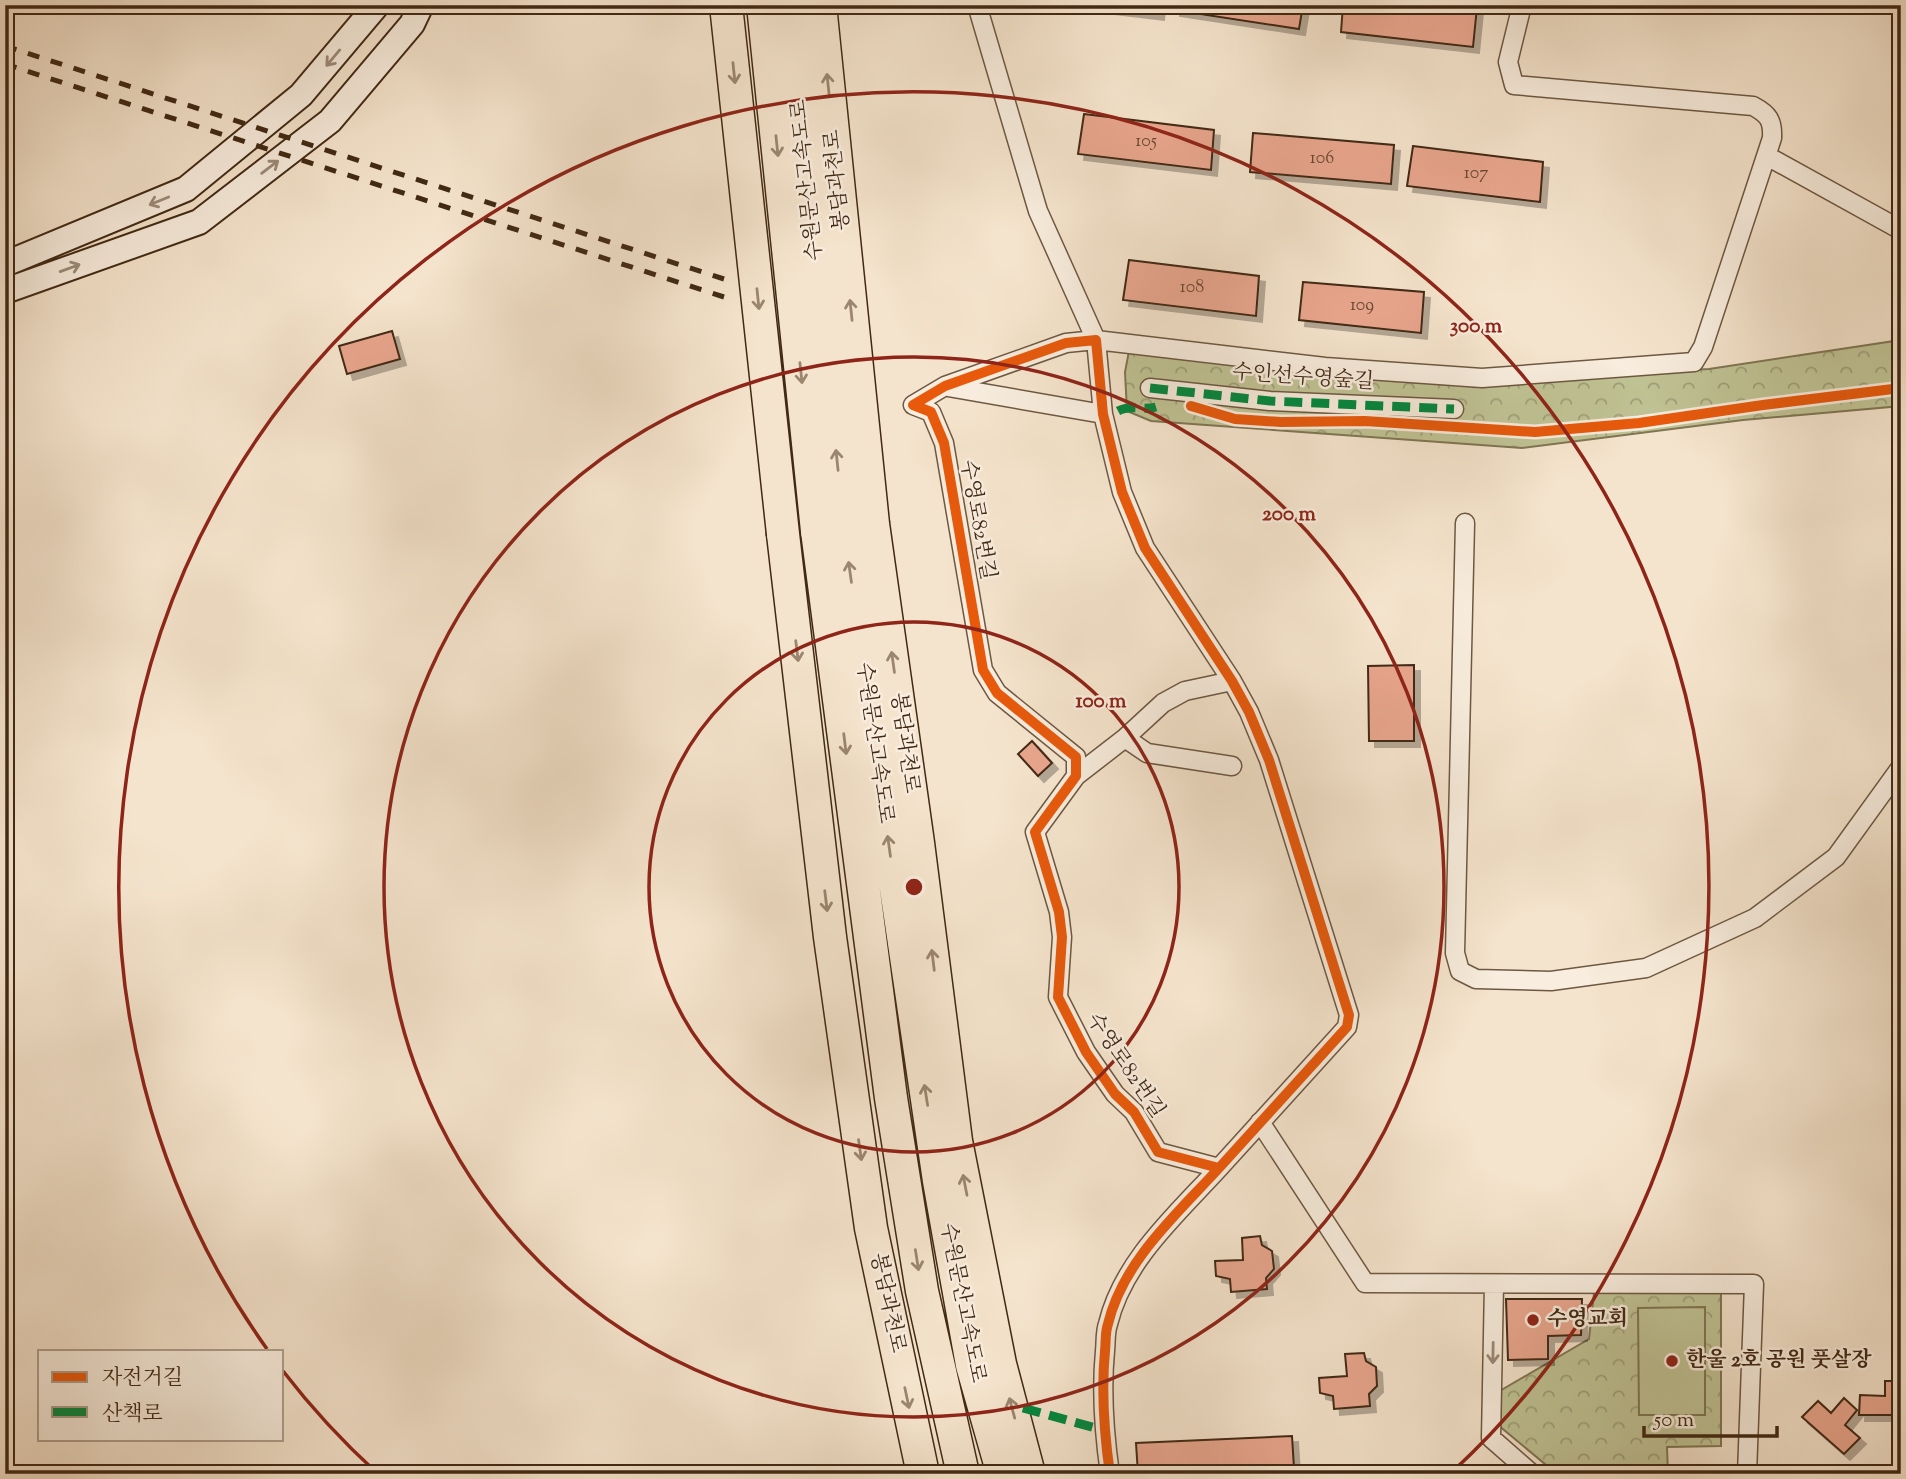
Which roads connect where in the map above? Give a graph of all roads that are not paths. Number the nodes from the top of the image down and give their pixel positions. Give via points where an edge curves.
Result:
1 (377, 5) edge
2 (421, 5) edge
3 (726, 5) edge
4 (763, 5) edge
5 (791, 5) edge
6 (820, 5) edge
7 (977, 5) edge
8 (1522, 5) edge
9 (1767, 156) junction
10 (1901, 230) edge
11 (5, 264) edge
12 (5, 291) edge
13 (1096, 340) junction
14 (945, 386) junction
15 (1150, 388) dead end
16 (1454, 409) dead end
17 (1103, 414) junction
18 (1465, 523) dead end
19 (844, 528) junction
20 (1232, 681) junction
21 (1125, 737) junction
22 (1232, 766) dead end
23 (1901, 767) edge
24 (1076, 776) junction
25 (1260, 1122) junction
26 (1219, 1168) junction
27 (1494, 1284) junction
28 (923, 1474) edge
29 (963, 1474) edge
30 (1003, 1474) edge
31 (1029, 1474) edge
32 (1110, 1474) edge
33 (1532, 1474) edge
34 (1747, 1474) edge

1 -> 11 main road via 301,95 186,190
12 -> 2 main road via 199,222 330,121 412,24
3 -> 28 highway, 봉담과천로, bridge via 829,923 871,1228
4 -> 19 highway, 수원문산고속도로, bridge
19 -> 5 highway, 수원문산고속도로, bridge
19 -> 6 highway, 봉담과천로, bridge
7 - 13 street via 1038,211
8 - 9 street via 1508,62 1514,85 1753,106 1767,114 1773,126
9 - 10 street
9 - 13 street, 수영로82번길 via 1694,362 1482,378 1325,367
13 - 14 street, 수영로82번길 via 1066,343
13 - 17 street
14 - 17 street
14 - 24 street, 수영로82번길 via 913,405 931,412 944,443 983,670 997,693 1076,757
15 - 16 street, 수인선수영숲길 via 1270,401
17 - 20 street via 1122,492 1145,548
18 - 23 street via 1455,953 1460,971 1476,979 1551,981 1646,968 1755,918 1836,857
19 -> 29 highway, 수원문산고속도로 via 891,1098 922,1291
30 -> 19 highway, 수원문산고속도로 via 972,1365 939,1181
31 -> 19 highway, 봉담과천로 via 1000,1364 957,1142 918,843
20 - 21 street via 1185,691 1163,703
20 - 25 street via 1269,760 1350,1019
21 - 22 street via 1147,752
21 - 24 street
24 - 26 street, 수영로82번길 via 1034,832 1059,912 1058,996 1086,1052 1115,1094 1134,1112 1158,1152
25 - 26 street
25 - 27 street via 1365,1283
26 - 32 street via 1152,1241 1116,1299 1107,1325 1103,1404
27 -> 33 street via 1490,1438
27 - 34 street via 1754,1284

